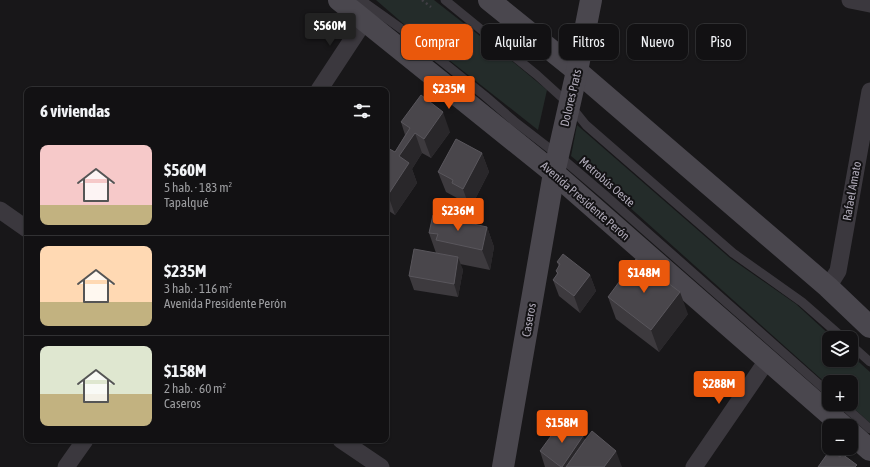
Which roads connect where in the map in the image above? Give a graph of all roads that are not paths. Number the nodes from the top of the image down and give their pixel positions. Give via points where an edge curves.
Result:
1 (340, 0) edge
2 (445, 0) edge
3 (489, 0) edge
4 (591, 0) edge
5 (850, 0) edge
6 (870, 4) edge
7 (363, 10) edge
8 (577, 71) junction
9 (321, 87) edge
10 (870, 91) edge
11 (569, 104) junction
12 (556, 164) junction
13 (0, 210) edge
14 (24, 226) edge
15 (828, 287) junction
16 (870, 327) edge
17 (835, 331) edge
18 (858, 351) edge
19 (768, 360) junction
20 (870, 362) edge
21 (822, 387) edge
22 (850, 411) edge
23 (835, 419) edge
24 (870, 429) edge
25 (858, 439) edge
26 (83, 443) edge
27 (345, 443) edge
28 (870, 450) edge
29 (66, 467) edge
30 (381, 467) edge
31 (504, 467) edge
32 (694, 467) edge

1 - 7 main road, Avenida Presidente Perón
2 - 11 lane via 538,75
3 - 8 main road
4 - 8 main road, Dolores Prats
5 - 6 street
7 - 9 street
7 - 12 main road, Avenida Presidente Perón
8 - 11 main road, Dolores Prats
8 - 15 main road
10 - 15 street, Rafael Amato via 838,271
11 - 12 main road, Dolores Prats
11 - 17 lane via 586,125 733,253 802,302
12 - 19 main road, Avenida Presidente Perón
12 - 21 lane, Metrobús Oeste via 606,196
12 - 31 main road, Caseros
13 - 14 street
15 - 16 main road
18 - 20 lane
19 - 23 main road, Avenida Presidente Perón
19 - 32 street
22 - 24 lane
25 - 28 main road
26 - 29 street
27 - 30 street

